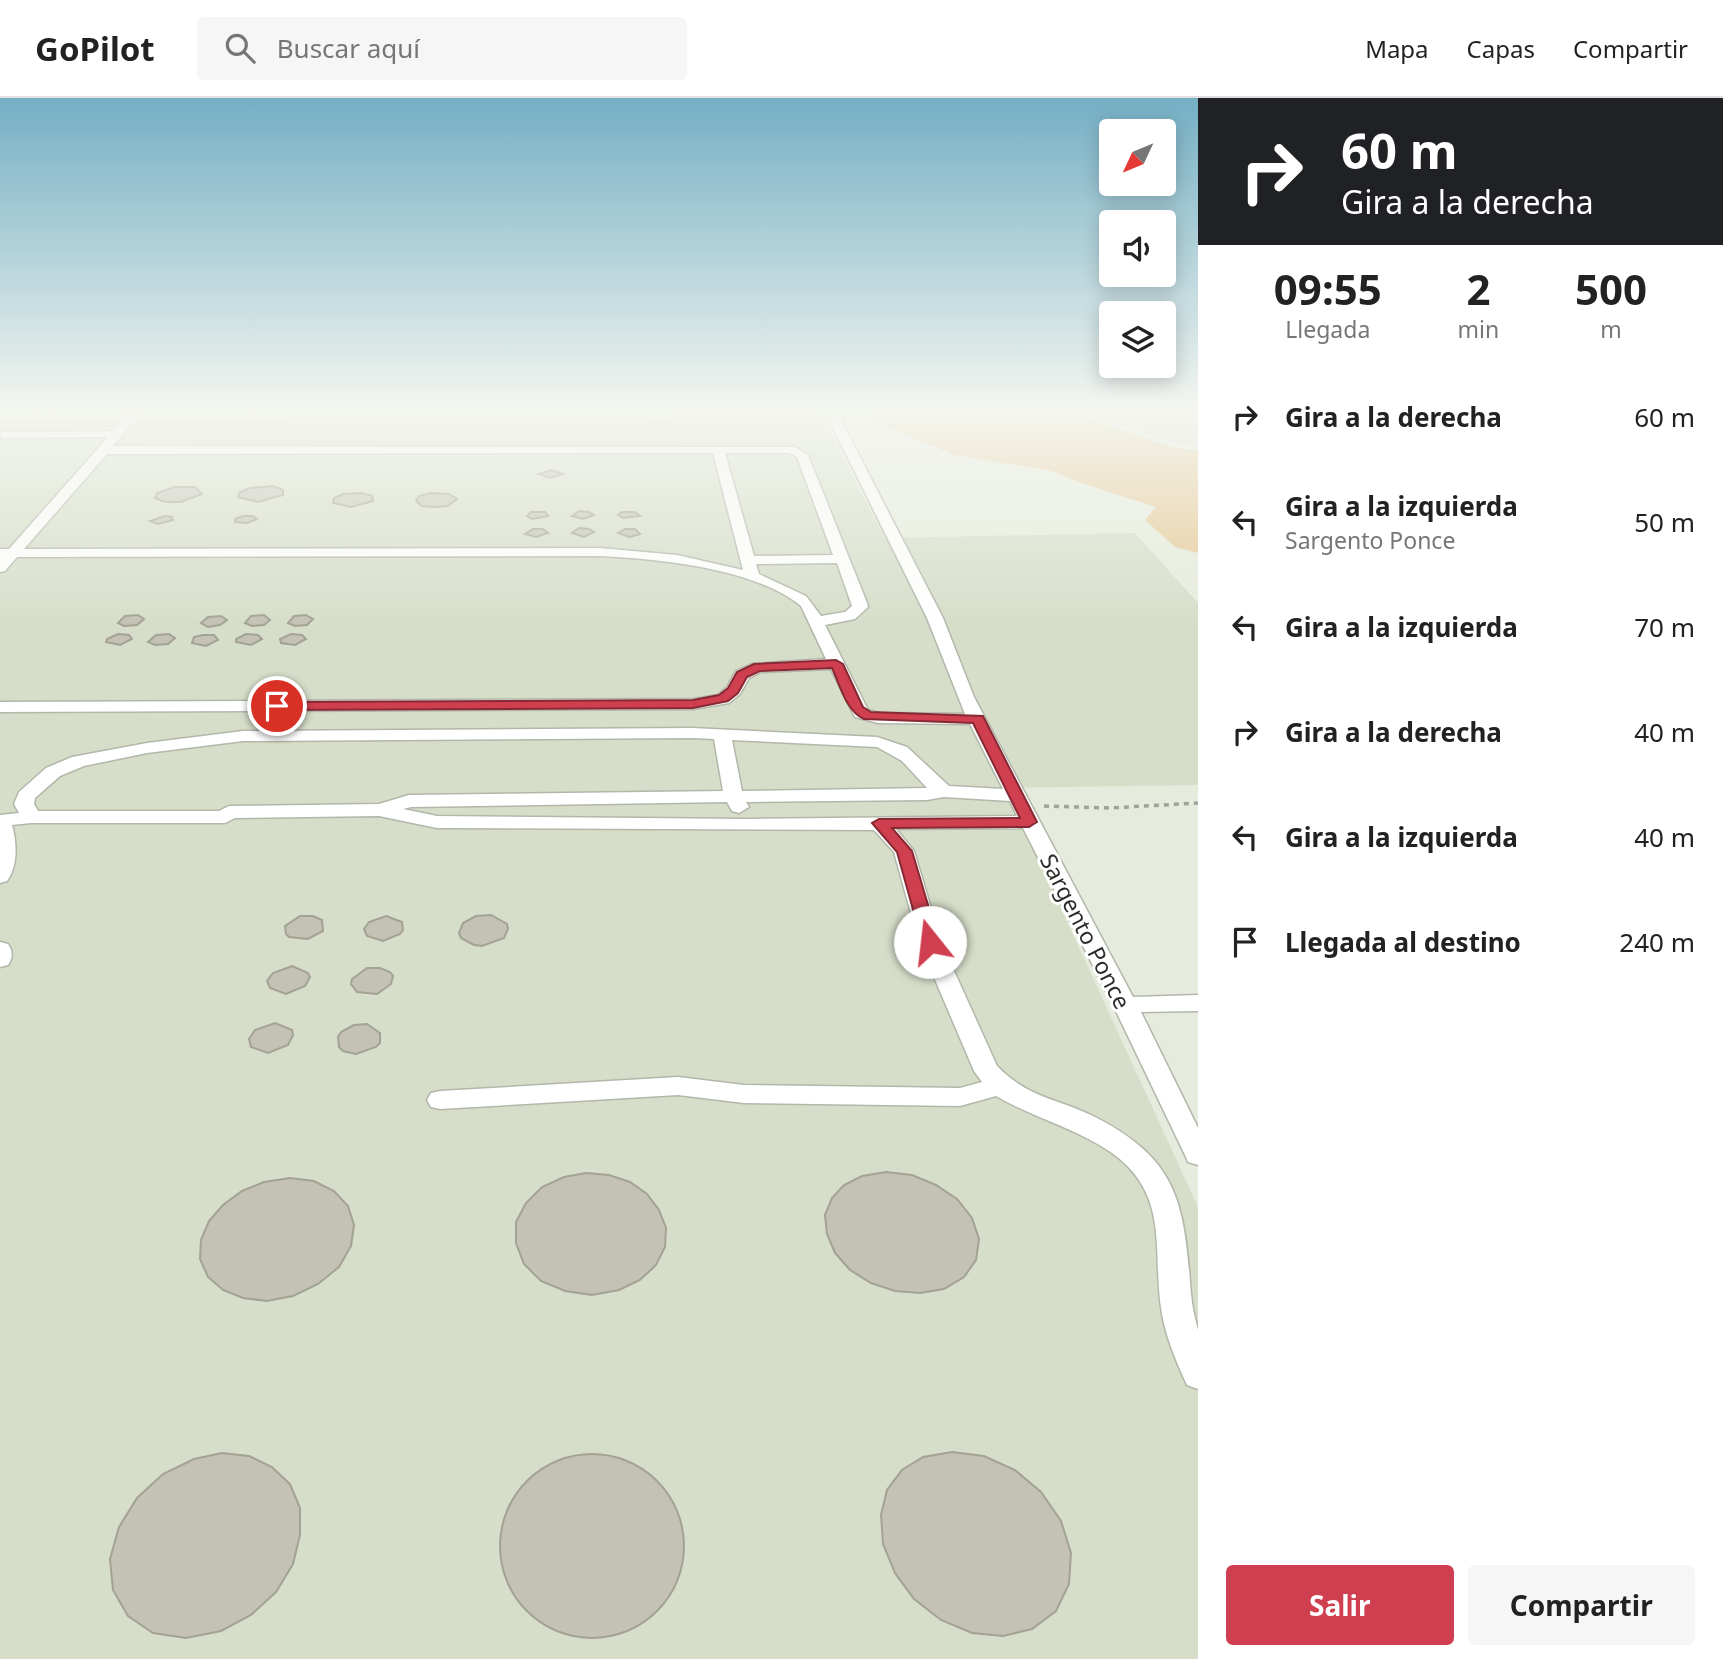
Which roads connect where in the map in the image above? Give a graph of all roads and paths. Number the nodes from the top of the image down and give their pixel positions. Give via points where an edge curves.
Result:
1 (75, 480) edge
2 (726, 480) edge
3 (811, 480) edge
4 (865, 480) edge
5 (6, 554) edge
6 (841, 559) junction
7 (748, 560) junction
8 (0, 568) edge
9 (752, 576) junction
10 (815, 622) junction
11 (836, 664) junction
12 (0, 707) edge
13 (978, 719) junction
14 (722, 735) junction
15 (944, 791) junction
16 (895, 795) junction
17 (734, 797) junction
18 (1198, 803) edge
19 (1022, 808) junction
20 (381, 810) junction
21 (31, 817) junction
22 (1, 821) edge
23 (879, 823) junction
24 (907, 823) junction
25 (747, 824) junction
26 (0, 877) edge
27 (0, 948) edge
28 (0, 960) edge
29 (1198, 1003) edge
30 (1125, 1005) junction
31 (1001, 1086) junction
32 (440, 1100) dead end
33 (1198, 1155) edge
34 (1198, 1375) edge

1 - 5 street
2 - 7 street
3 - 6 street
4 - 13 street, Sargento Ponce via 935,618
5 - 8 street
5 - 9 street via 628,553
6 - 7 street
6 - 10 street via 860,607 844,618
7 - 9 street
9 - 10 street via 802,599
10 - 11 street
11 - 12 street via 758,667 741,675 723,699 693,704
11 - 13 street via 861,713
13 - 19 street, Sargento Ponce
14 - 15 street via 890,744 909,755
14 - 17 street
14 - 21 street via 268,735 188,742 63,766 26,796 24,804
15 - 16 street
15 - 19 street
16 - 17 street
16 - 24 street
17 - 20 street via 409,802
17 - 25 street
18 - 19 path
19 - 24 street
19 - 30 street, Sargento Ponce
20 - 21 street via 229,811 225,817
20 - 25 street via 437,822
21 - 22 street
22 - 26 street via 6,834
23 - 24 street
23 - 25 street
23 - 31 street via 904,851 930,942 988,1071
27 - 28 street
29 - 30 street
30 - 33 street, Sargento Ponce
31 - 32 street via 960,1097 744,1094 678,1086
31 - 34 street via 1027,1102 1082,1122 1123,1147 1150,1174 1164,1198 1171,1226 1177,1315

